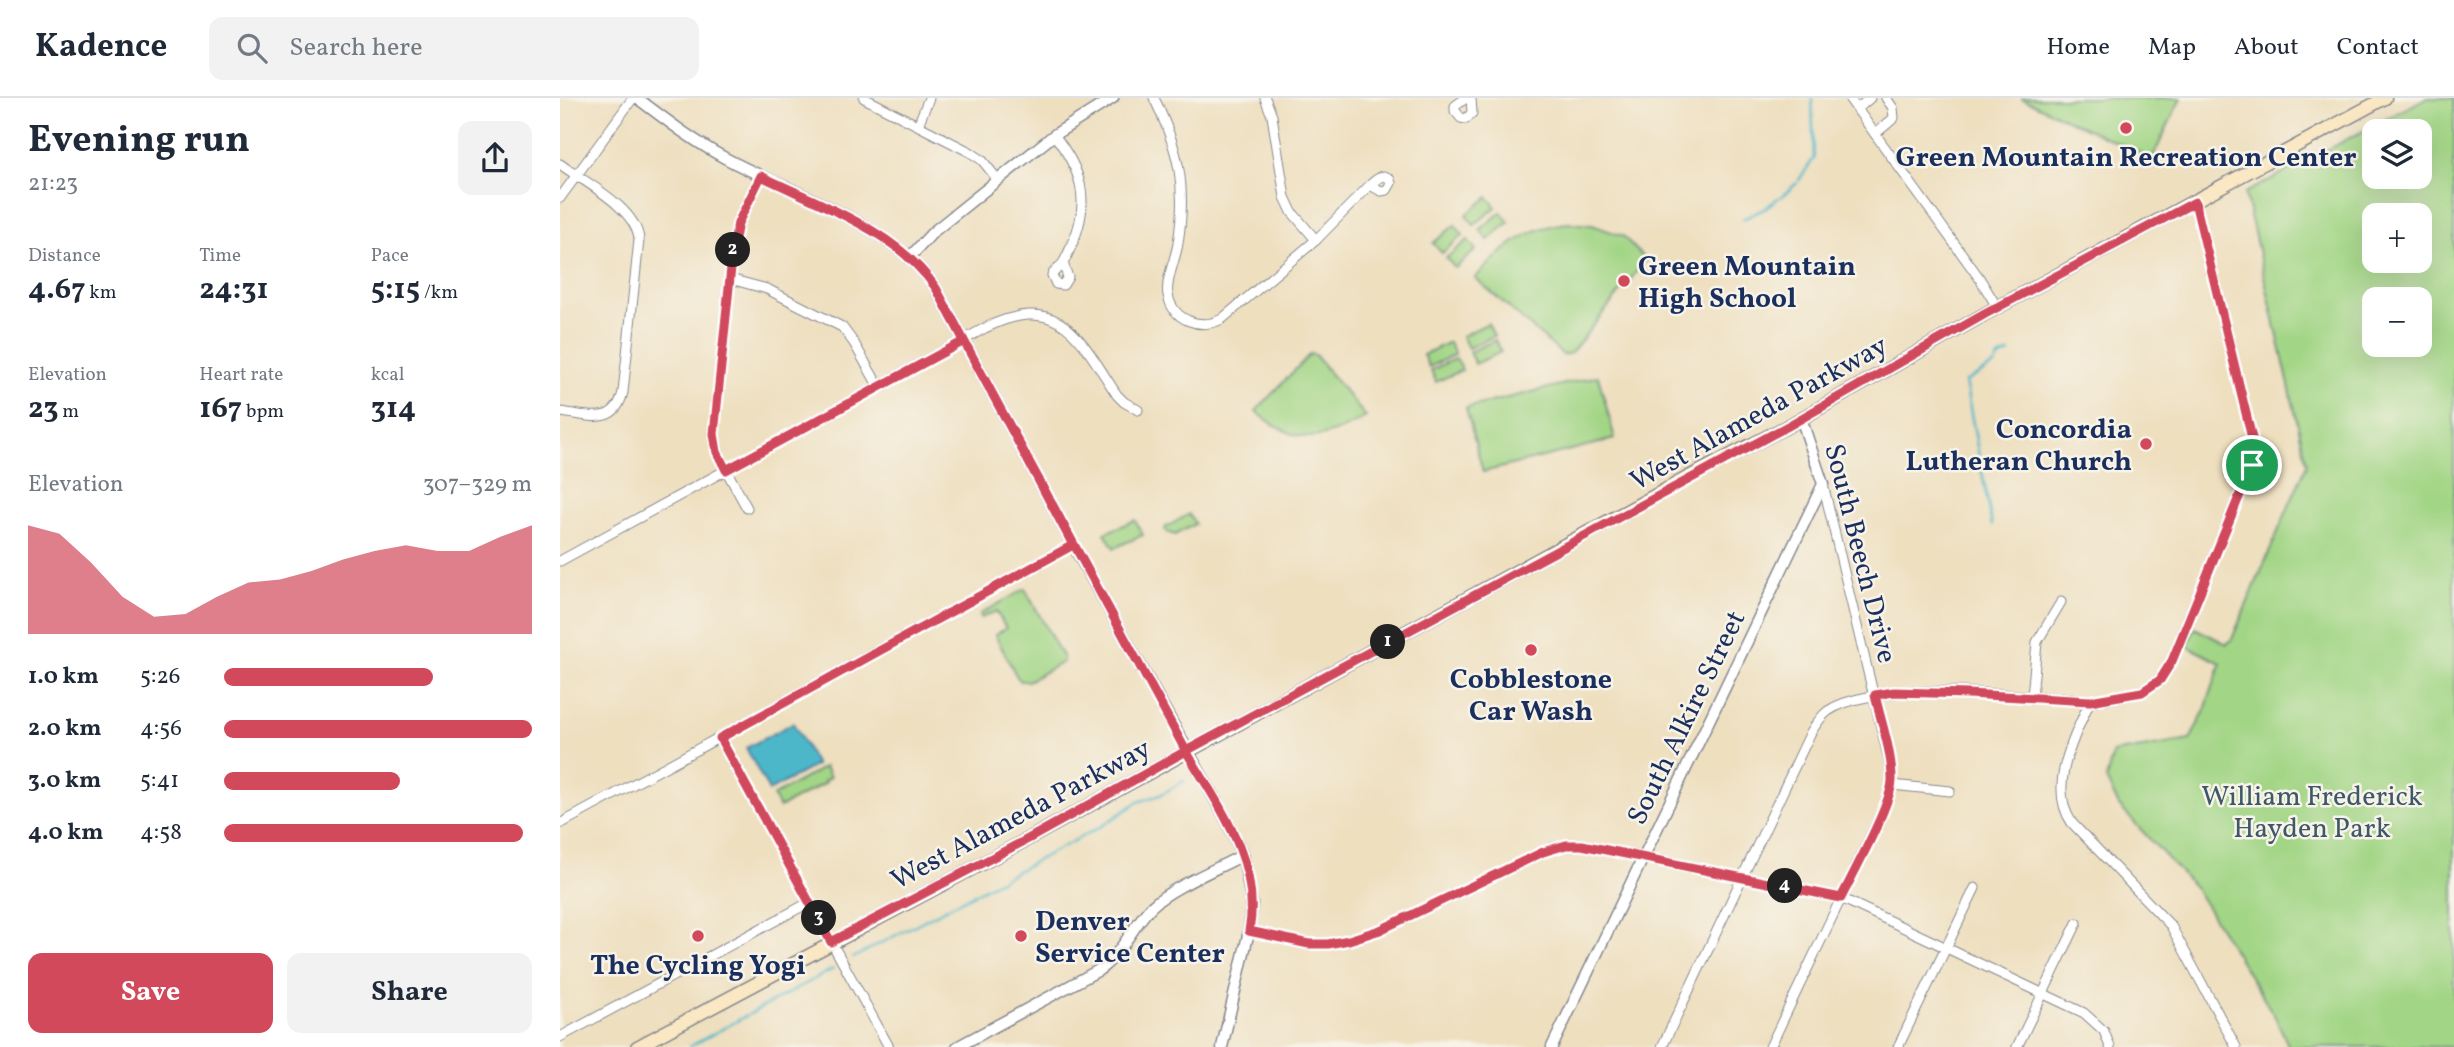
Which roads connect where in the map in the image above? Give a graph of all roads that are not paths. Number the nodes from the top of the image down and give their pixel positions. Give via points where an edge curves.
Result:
1 (635, 98) edge
2 (864, 98) edge
3 (929, 98) edge
4 (1113, 98) edge
5 (1154, 98) edge
6 (1265, 98) edge
7 (1849, 98) edge
8 (1870, 98) edge
9 (1886, 98) edge
10 (2385, 98) edge
11 (1857, 109) junction
12 (918, 125) junction
13 (1875, 134) junction
14 (1054, 135) junction
15 (560, 164) edge
16 (576, 176) junction
17 (761, 176) junction
18 (998, 180) junction
19 (1370, 185) dead end
20 (560, 198) edge
21 (2195, 202) junction
22 (1316, 240) junction
23 (910, 257) junction
24 (1063, 263) dead end
25 (730, 279) junction
26 (1997, 307) junction
27 (964, 341) junction
28 (879, 387) junction
29 (1138, 410) dead end
30 (560, 412) edge
31 (1801, 418) junction
32 (726, 470) junction
33 (1823, 484) junction
34 (747, 508) dead end
35 (1073, 545) junction
36 (560, 561) edge
37 (2061, 602) dead end
38 (1875, 695) junction
39 (2032, 697) junction
40 (2090, 701) junction
41 (720, 738) junction
42 (1186, 751) junction
43 (1892, 785) junction
44 (1950, 791) dead end
45 (560, 824) edge
46 (1243, 855) junction
47 (1643, 858) junction
48 (1742, 877) junction
49 (1975, 888) dead end
50 (1841, 898) junction
51 (810, 902) junction
52 (2077, 923) dead end
53 (1249, 931) junction
54 (831, 942) junction
55 (1947, 947) junction
56 (2043, 993) junction
57 (560, 1037) edge
58 (637, 1047) edge
59 (889, 1047) edge
60 (957, 1047) edge
61 (1222, 1047) edge
62 (1552, 1047) edge
63 (1662, 1047) edge
64 (1770, 1047) edge
65 (1898, 1047) edge
66 (2017, 1047) edge
67 (2110, 1047) edge
68 (2236, 1047) edge

1 - 16 street
1 - 17 street via 710,150
2 - 12 street
3 - 12 street
4 - 14 street
5 - 22 street via 1182,178 1183,212 1167,291 1177,313 1195,324 1214,323
6 - 22 street via 1285,197
7 - 11 street
8 - 11 street
9 - 13 street via 1894,108 1894,118
10 - 21 main road, West Alameda Parkway
11 - 13 street
12 - 18 street via 977,156
13 - 26 street
14 - 18 street
14 - 24 street via 1077,171 1082,193 1079,226
15 - 16 street
16 - 20 street
16 - 30 street via 626,213 636,226 638,245 618,407 603,416
17 - 23 street via 871,230
17 - 25 street via 736,230
18 - 23 street via 933,232
19 - 22 street
21 - 26 main road, West Alameda Parkway
21 - 40 street via 2251,434 2253,460 2164,675 2142,692
23 - 27 street via 936,288
25 - 28 street via 768,289 842,327
25 - 32 street via 714,434
26 - 31 main road, West Alameda Parkway
27 - 28 street
27 - 29 street via 1010,317 1052,319 1071,328 1117,395
27 - 35 street
28 - 32 street
31 - 33 street, South Beech Drive
31 - 42 main road, West Alameda Parkway
32 - 34 street
32 - 36 street
33 - 38 street, South Beech Drive
33 - 47 street, South Alkire Street
35 - 41 street
35 - 42 street
37 - 39 street via 2037,642
38 - 39 street
38 - 43 street, South Beech Drive
38 - 48 street via 1833,709 1817,722
39 - 40 street
40 - 68 street via 2062,783 2065,811 2171,926
41 - 45 street
41 - 51 street
42 - 46 street
42 - 54 main road, West Alameda Parkway
43 - 44 street
43 - 50 street
46 - 53 street via 1252,904
46 - 60 street via 1159,900 1099,970
47 - 48 street
47 - 53 street via 1582,845 1558,846 1380,930 1340,943 1309,944
47 - 62 street, South Alkire Street
48 - 50 street
48 - 63 street
49 - 55 street
50 - 55 street
50 - 64 street
51 - 54 street
51 - 57 street
52 - 56 street
53 - 61 street
54 - 58 main road, West Alameda Parkway
54 - 59 street
55 - 56 street
55 - 65 street
56 - 66 street
56 - 67 street via 2092,1019 2104,1031

